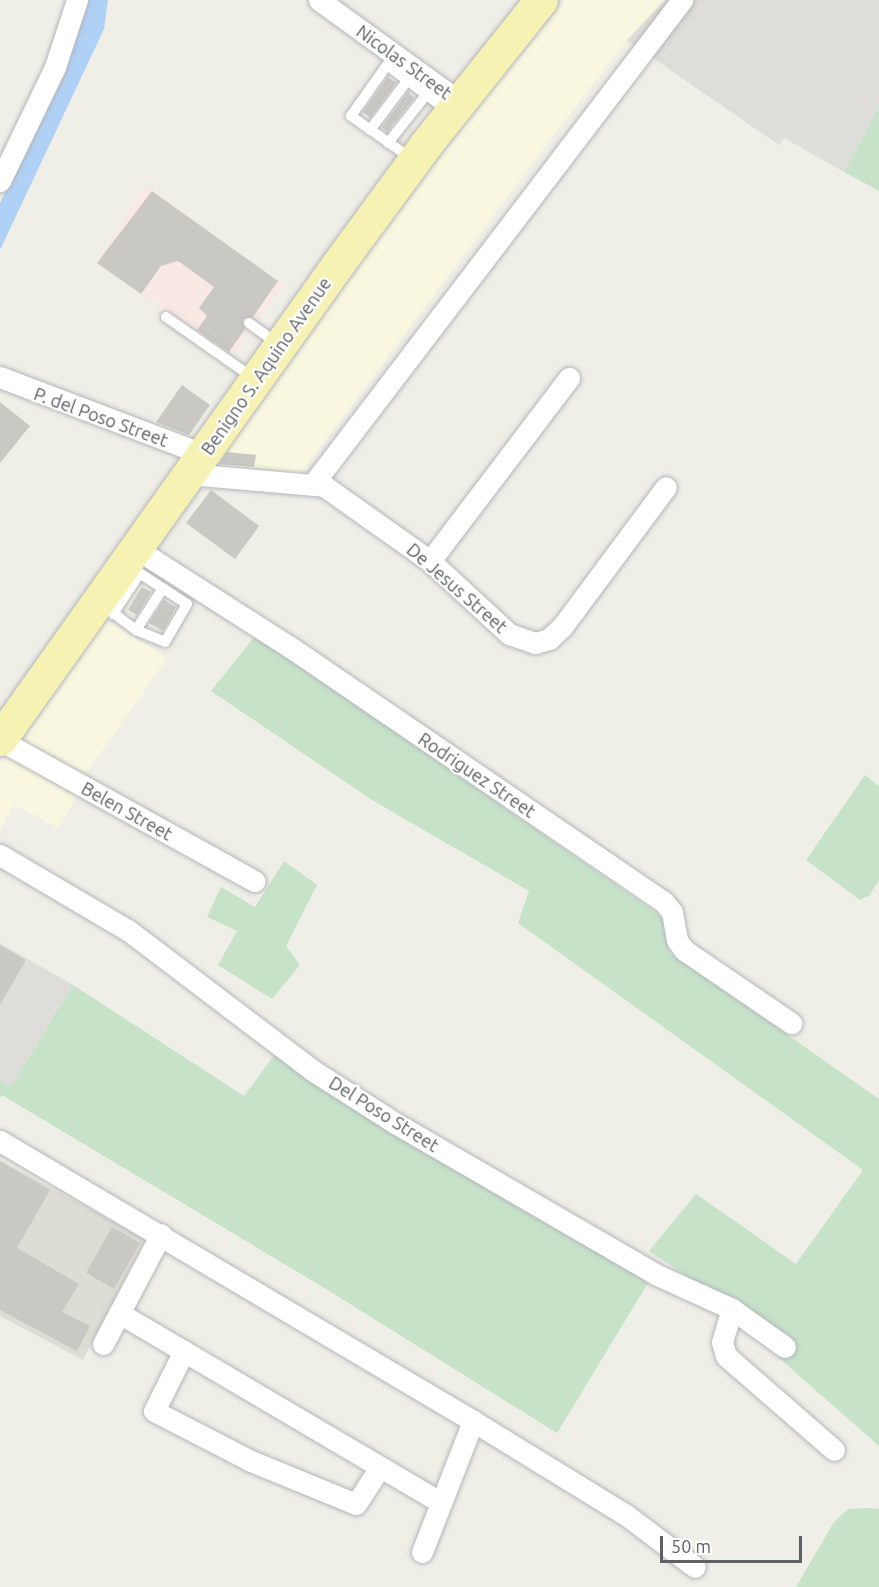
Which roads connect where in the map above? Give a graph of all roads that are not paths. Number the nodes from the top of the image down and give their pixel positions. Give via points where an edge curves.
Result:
1 (77, 0) edge
2 (319, 0) edge
3 (541, 0) edge
4 (682, 0) edge
5 (407, 81) junction
6 (445, 103) junction
7 (370, 130) junction
8 (401, 152) junction
9 (0, 181) edge
10 (166, 317) dead end
11 (249, 323) dead end
12 (280, 346) junction
13 (0, 377) edge
14 (569, 378) dead end
15 (256, 380) junction
16 (196, 464) junction
17 (313, 484) junction
18 (666, 487) dead end
19 (133, 561) junction
20 (430, 561) junction
21 (163, 588) junction
22 (105, 607) junction
23 (136, 630) junction
24 (0, 739) edge
25 (0, 855) edge
26 (254, 881) dead end
27 (792, 1023) dead end
28 (0, 1141) edge
29 (161, 1234) junction
30 (732, 1309) junction
31 (119, 1313) junction
32 (103, 1344) dead end
33 (785, 1347) dead end
34 (184, 1351) junction
35 (473, 1421) junction
36 (834, 1450) dead end
37 (381, 1467) junction
38 (441, 1503) junction
39 (422, 1552) dead end
40 (695, 1567) dead end

1 - 9 street via 55,67
2 - 6 street, Nicolas Street
3 - 6 main road, Benigno S. Aquino Avenue
4 - 17 street
5 - 6 lane
5 - 7 lane
5 - 7 lane via 387,65 351,116
6 - 8 main road, Benigno S. Aquino Avenue
7 - 8 lane
8 - 12 main road, Benigno S. Aquino Avenue
10 - 15 lane
11 - 12 lane
12 - 15 main road, Benigno S. Aquino Avenue
13 - 16 street, P. del Poso Street
14 - 20 street
15 - 16 main road, Benigno S. Aquino Avenue
16 - 17 street, De Jesus Street
16 - 19 main road, Benigno S. Aquino Avenue
17 - 20 street, De Jesus Street via 335,491
18 - 20 street, De Jesus Street via 562,627 542,641 523,641 509,634
19 - 21 lane
19 - 22 main road, Benigno S. Aquino Avenue
19 - 27 street, Rodriguez Street via 290,647 663,902 672,912 677,940 684,950
21 - 23 lane
21 - 23 lane via 187,604 165,642
22 - 23 lane
22 - 24 main road, Benigno S. Aquino Avenue
24 - 26 street, Belen Street
25 - 30 street, Del Poso Street via 129,931 312,1070 395,1123 655,1274
28 - 29 street
29 - 31 street
29 - 35 street
30 - 33 street, Del Poso Street
30 - 36 street via 722,1342 726,1356
31 - 32 street
31 - 34 street
34 - 37 street
34 - 37 street via 154,1411 251,1461 356,1504
35 - 38 street
35 - 40 street via 626,1515
37 - 38 street
38 - 39 street

